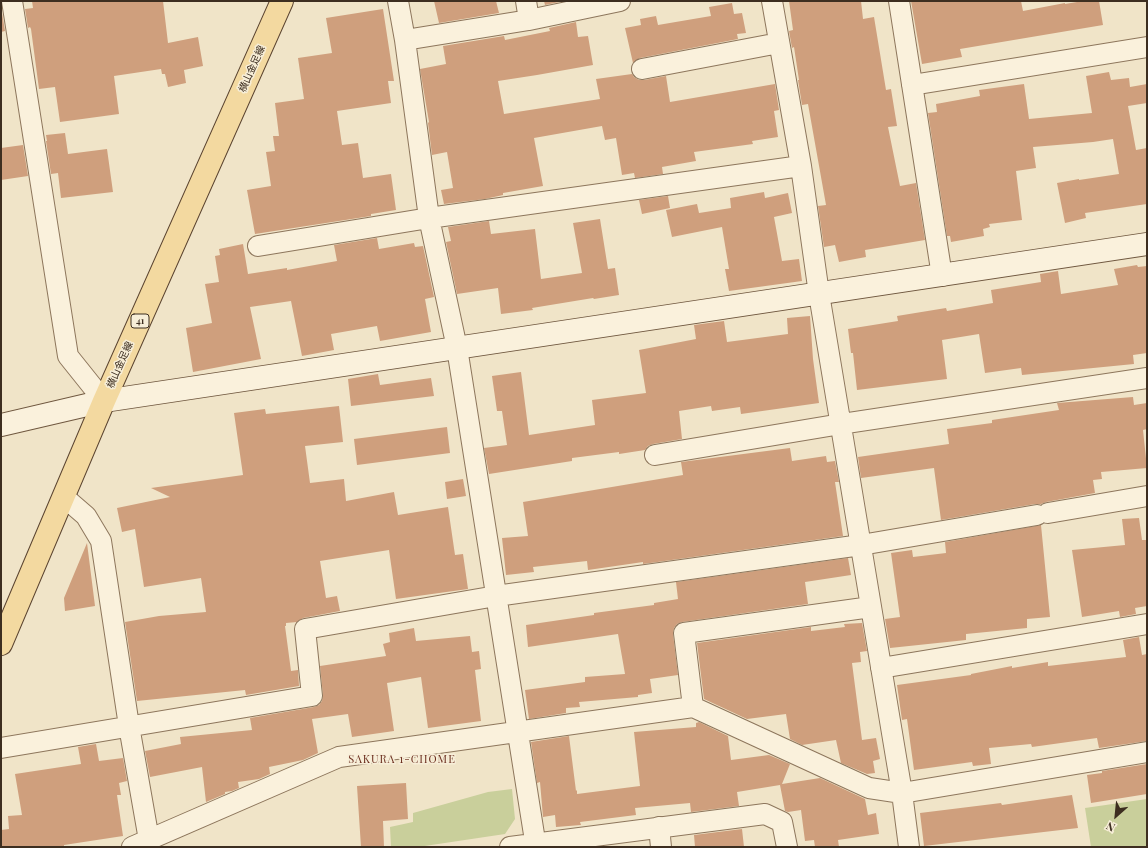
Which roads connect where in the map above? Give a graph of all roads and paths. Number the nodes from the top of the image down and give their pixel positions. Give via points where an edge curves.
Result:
1 (12, 1) edge
2 (282, 1) edge
3 (398, 1) edge
4 (620, 1) edge
5 (772, 1) edge
6 (898, 1) edge
7 (527, 10) edge
8 (405, 40) junction
9 (779, 43) junction
10 (1147, 47) edge
11 (642, 69) dead end
12 (912, 85) junction
13 (801, 166) junction
14 (429, 218) junction
15 (1147, 244) edge
16 (258, 246) dead end
17 (942, 276) junction
18 (819, 294) junction
19 (457, 348) junction
20 (1147, 378) edge
21 (104, 401) junction
22 (841, 424) junction
23 (1, 425) edge
24 (655, 455) dead end
25 (1147, 496) edge
26 (64, 497) junction
27 (861, 545) junction
28 (496, 596) junction
29 (871, 607) junction
30 (1147, 624) edge
31 (1, 644) edge
32 (882, 668) junction
33 (694, 707) junction
34 (129, 726) junction
35 (518, 733) junction
36 (1, 748) edge
37 (1147, 752) edge
38 (902, 793) junction
39 (659, 827) junction
40 (140, 844) edge
41 (535, 845) edge
42 (510, 847) edge
43 (661, 847) edge
44 (787, 847) edge
45 (909, 847) edge

1 - 21 street via 68,356
2 - 21 main road, 横山金足線 / 41
3 - 8 street
4 - 7 street
5 - 9 street
6 - 12 street
7 - 8 street
8 - 14 street
9 - 11 street
9 - 13 street
10 - 12 street
12 - 17 street
13 - 14 street
13 - 18 street
14 - 16 street
14 - 19 street
15 - 17 street
17 - 18 street
18 - 19 street
18 - 22 street
19 - 21 street
19 - 28 street
20 - 22 street
21 - 23 street
21 - 26 main road, 横山金足線 / 41
22 - 24 street
22 - 27 street
25 - 27 street
26 - 31 main road, 横山金足線 / 41
26 - 34 street via 86,516 101,541
27 - 28 street
27 - 29 street
28 - 34 street via 304,629 312,696
28 - 35 street
29 - 32 street
29 - 33 street via 684,633
30 - 32 street
32 - 38 street
33 - 35 street
33 - 38 street via 868,788
34 - 36 street
34 - 40 street
35 - 40 street via 339,758
35 - 41 street
37 - 38 street
38 - 45 street
39 - 41 street
39 - 43 street
39 - 44 street via 765,814 782,822
41 - 42 street

